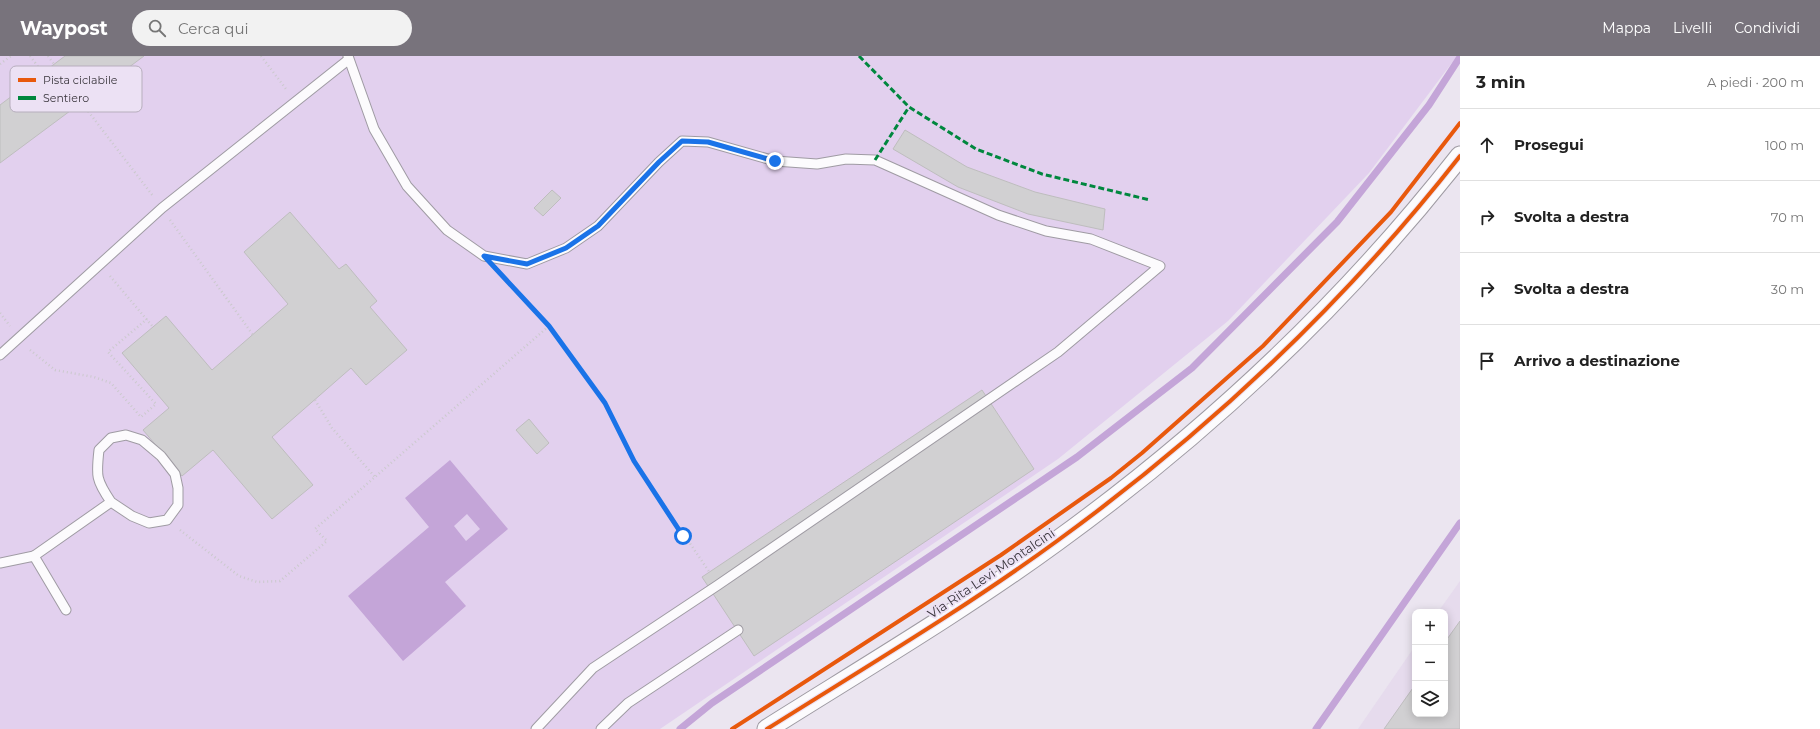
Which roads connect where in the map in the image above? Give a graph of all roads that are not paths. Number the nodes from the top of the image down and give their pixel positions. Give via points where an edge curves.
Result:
1 (348, 58) edge
2 (1460, 156) edge
3 (0, 355) edge
4 (111, 502) junction
5 (34, 556) junction
6 (0, 564) edge
7 (66, 610) dead end
8 (738, 630) dead end
9 (536, 729) edge
10 (601, 729) edge
11 (767, 729) edge

1 - 3 lane via 162,208
1 - 9 lane via 374,129 407,186 447,230 484,256 527,264 566,248 598,226 682,141 708,142 775,161 817,164 846,159 875,160 998,215 1046,231 1091,239 1160,266 1058,352 593,668
2 - 11 street, Via Rita Levi Montalcini via 1365,270 1293,344 1154,467 1057,541 999,581
4 - 4 lane via 132,516 150,523 167,520 178,505 175,474 161,456 142,440 126,435 111,438 100,450 97,476
4 - 5 lane
5 - 6 lane
5 - 7 lane
8 - 10 lane via 628,703

